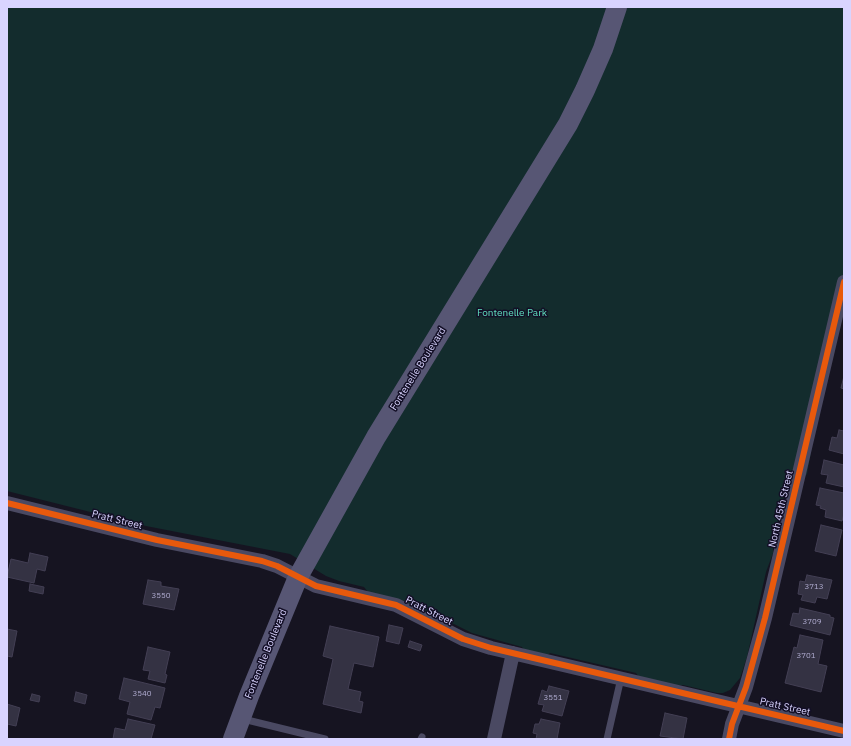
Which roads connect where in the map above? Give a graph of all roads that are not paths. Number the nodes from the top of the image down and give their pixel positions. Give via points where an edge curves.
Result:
1 (617, 7) edge
2 (844, 282) edge
3 (7, 503) edge
4 (298, 577) junction
5 (513, 653) junction
6 (621, 678) junction
7 (739, 706) junction
8 (240, 719) junction
9 (844, 731) edge
10 (233, 739) edge
11 (325, 739) edge
12 (494, 739) edge
13 (607, 739) edge
14 (729, 739) edge

1 - 4 main road, Fontenelle Boulevard via 603,49 568,124 376,437
2 - 7 street, North 45th Street via 765,618
3 - 4 street, Pratt Street via 157,540 262,561
4 - 5 street, Pratt Street via 316,586 396,605 463,639
4 - 8 main road, Fontenelle Boulevard
5 - 6 street, Pratt Street
5 - 12 street
6 - 7 street, Pratt Street
6 - 13 lane
7 - 9 street, Pratt Street
7 - 14 street, North 45th Street
8 - 10 main road, Fontenelle Boulevard
8 - 11 lane

